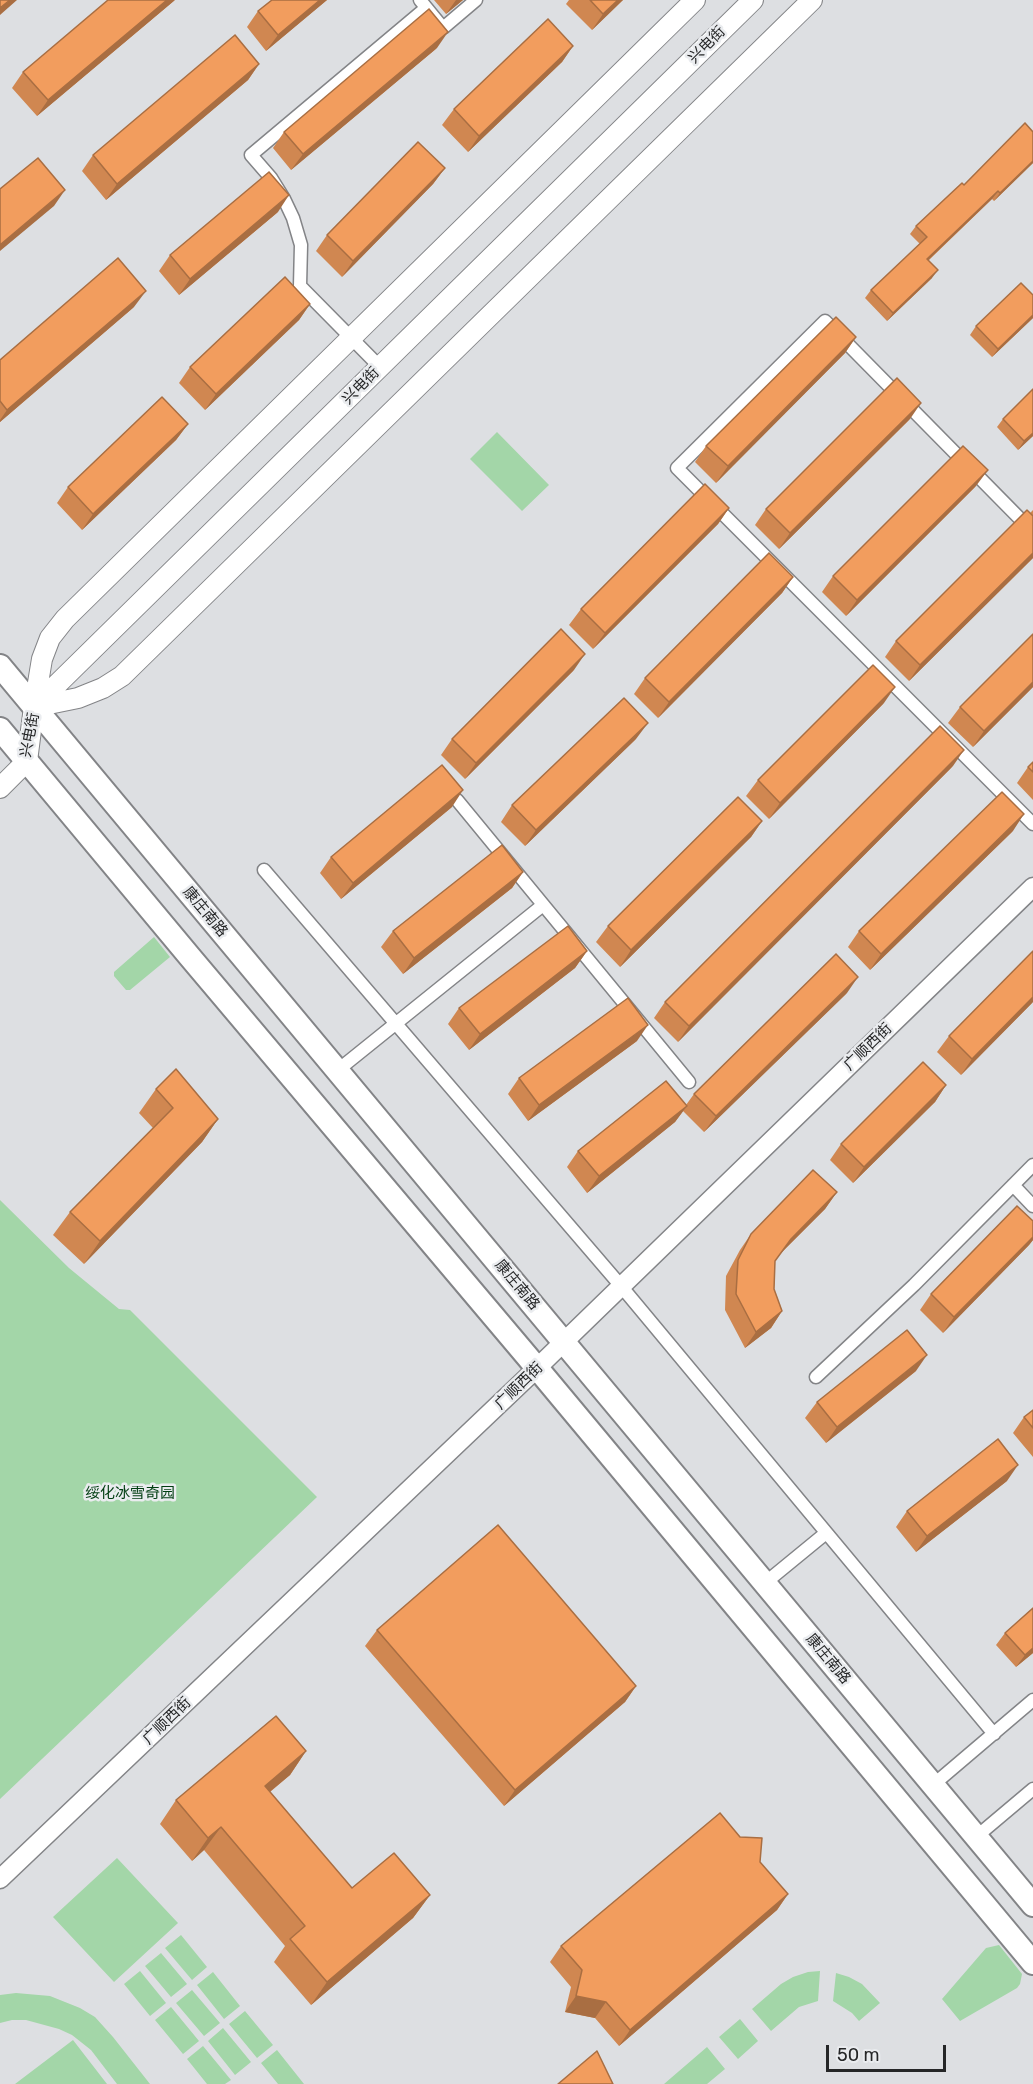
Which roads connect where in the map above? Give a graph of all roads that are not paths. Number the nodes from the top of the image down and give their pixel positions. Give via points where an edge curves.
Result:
1 (476, 0) edge
2 (695, 0) edge
3 (753, 0) edge
4 (812, 0) edge
5 (423, 4) edge
6 (351, 338) junction
7 (380, 367) junction
8 (1033, 532) edge
9 (0, 666) edge
10 (34, 707) junction
11 (0, 729) edge
12 (27, 761) junction
13 (0, 788) edge
14 (457, 800) edge
15 (1033, 824) edge
16 (264, 870) dead end
17 (1033, 887) edge
18 (543, 904) junction
19 (396, 1024) junction
20 (338, 1070) junction
21 (688, 1082) dead end
22 (1033, 1165) edge
23 (1013, 1185) junction
24 (1033, 1206) edge
25 (621, 1287) junction
26 (564, 1342) junction
27 (537, 1368) junction
28 (816, 1377) dead end
29 (826, 1533) junction
30 (765, 1583) junction
31 (1033, 1701) edge
32 (994, 1734) junction
33 (933, 1785) junction
34 (1033, 1789) edge
35 (976, 1837) junction
36 (0, 1879) edge
37 (1033, 1905) edge
38 (1033, 1963) edge

1 - 5 street via 444,28
2 - 6 main road
3 - 7 main road, 兴电街
4 - 10 main road via 122,676 78,698
5 - 6 street via 251,155 271,178 293,218 301,245 300,286
6 - 7 street
6 - 10 main road via 65,619 50,638 42,659
7 - 10 main road, 兴电街
8 - 15 street via 825,321 677,468
9 - 10 highway, 康庄南路
10 - 12 main road, 兴电街
10 - 20 highway, 康庄南路
11 - 12 highway
12 - 13 main road, 兴电街
12 - 27 highway
14 - 18 street
16 - 19 street
17 - 25 main road, 广顺西街
18 - 19 street
18 - 21 street
19 - 20 street
19 - 25 street
20 - 26 highway, 康庄南路
22 - 23 street
23 - 24 street
23 - 28 street via 914,1286
25 - 26 main road, 广顺西街
25 - 29 street
26 - 27 main road, 广顺西街
26 - 30 highway, 康庄南路
27 - 36 main road, 广顺西街
27 - 38 highway
29 - 30 street
29 - 32 street
30 - 33 highway, 康庄南路
31 - 32 street
32 - 33 street
33 - 35 highway, 康庄南路
34 - 35 street
35 - 37 highway, 康庄南路

